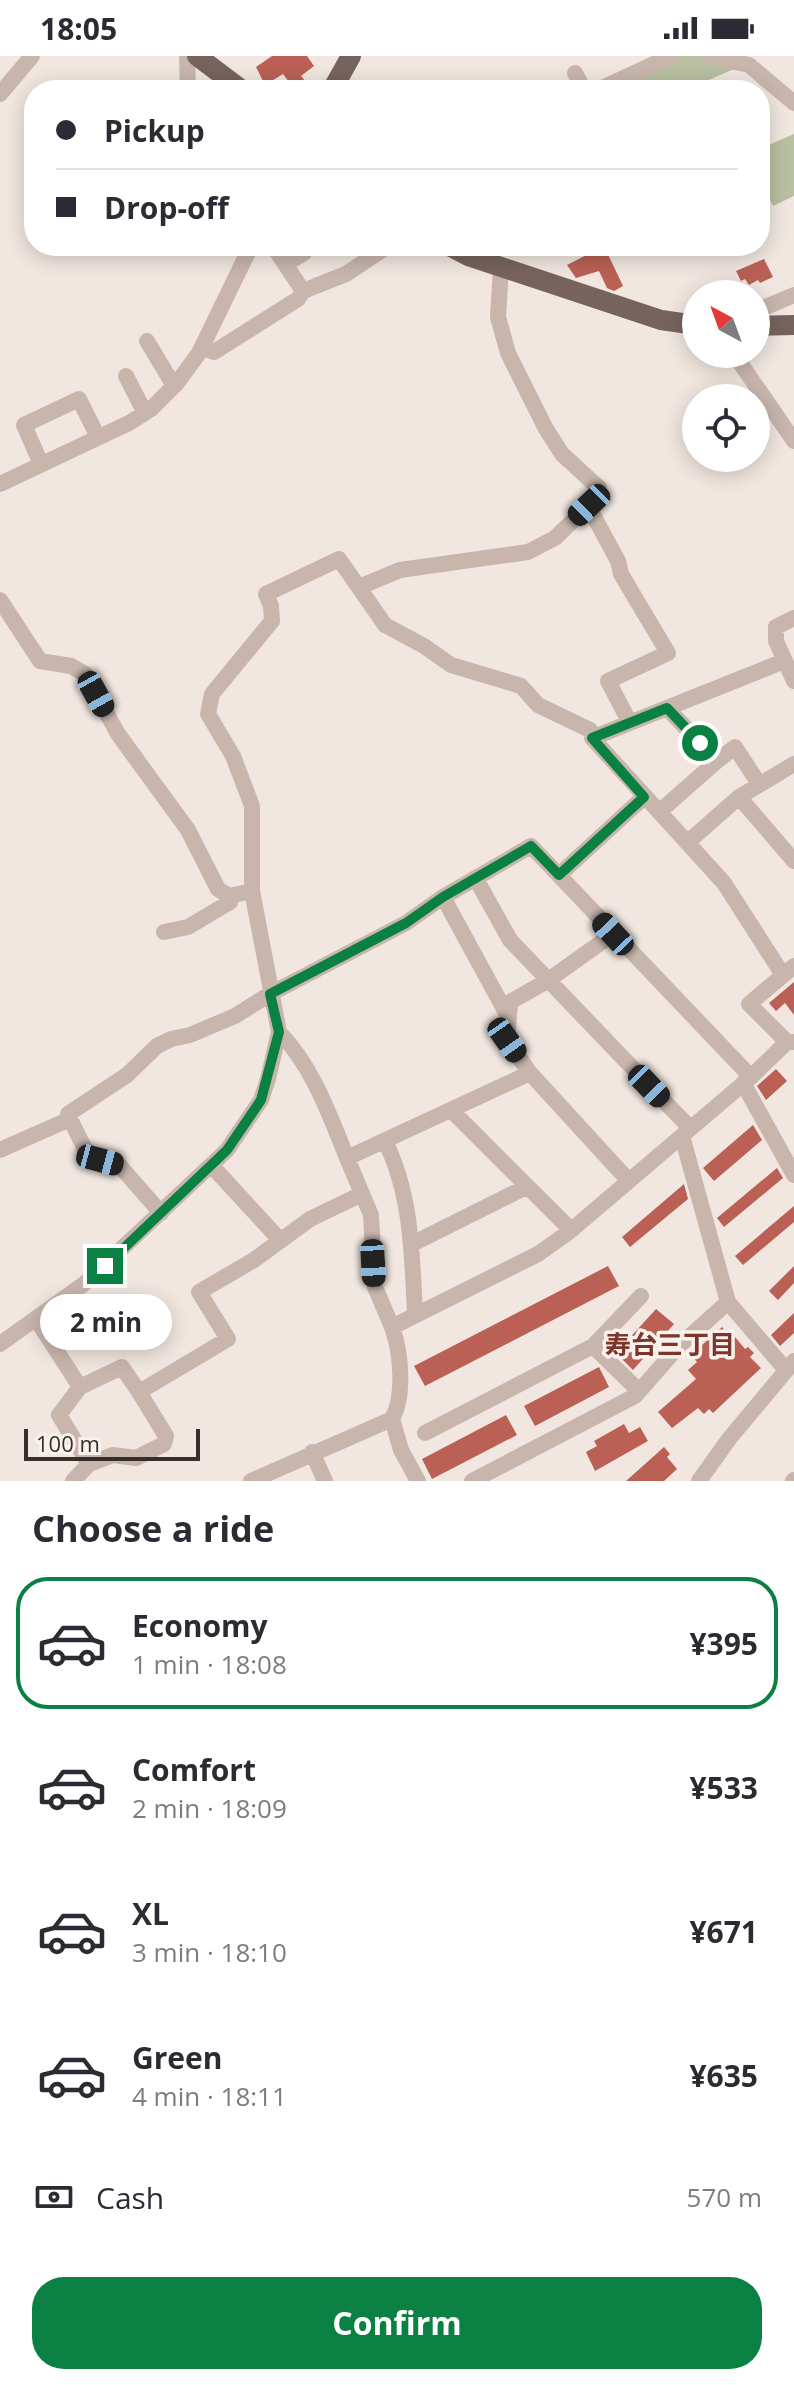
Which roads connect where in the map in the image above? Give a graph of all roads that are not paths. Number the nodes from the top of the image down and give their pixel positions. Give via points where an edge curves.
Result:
1 (32, 56) edge
2 (187, 56) edge
3 (197, 56) edge
4 (671, 56) edge
5 (709, 56) edge
6 (345, 59) edge
7 (575, 73) dead end
8 (188, 80) edge
9 (229, 80) edge
10 (336, 80) edge
11 (579, 80) edge
12 (619, 80) edge
13 (767, 80) edge
14 (770, 83) edge
15 (0, 94) edge
16 (794, 103) edge
17 (246, 256) edge
18 (281, 256) edge
19 (299, 256) edge
20 (373, 256) edge
21 (483, 256) edge
22 (286, 264) junction
23 (501, 267) junction
24 (303, 291) junction
25 (794, 295) edge
26 (770, 305) edge
27 (682, 323) edge
28 (794, 325) edge
29 (770, 326) edge
30 (147, 341) dead end
31 (202, 348) junction
32 (744, 368) edge
33 (126, 376) dead end
34 (174, 386) junction
35 (145, 413) junction
36 (98, 437) junction
37 (794, 441) edge
38 (41, 464) junction
39 (0, 484) edge
40 (589, 505) junction
41 (359, 587) junction
42 (0, 600) edge
43 (794, 618) edge
44 (784, 661) junction
45 (794, 681) edge
46 (667, 708) junction
47 (630, 723) junction
48 (595, 737) junction
49 (717, 761) junction
50 (794, 764) edge
51 (759, 784) junction
52 (644, 797) junction
53 (739, 797) junction
54 (659, 812) junction
55 (688, 842) junction
56 (794, 861) edge
57 (559, 875) junction
58 (476, 879) junction
59 (252, 891) junction
60 (229, 896) junction
61 (443, 897) junction
62 (164, 932) dead end
63 (613, 934) junction
64 (788, 971) edge
65 (547, 981) junction
66 (270, 994) junction
67 (509, 1018) junction
68 (279, 1032) junction
69 (790, 1042) edge
70 (530, 1073) junction
71 (747, 1080) junction
72 (451, 1110) junction
73 (68, 1114) dead end
74 (686, 1132) junction
75 (385, 1141) junction
76 (0, 1150) edge
77 (347, 1158) junction
78 (211, 1165) junction
79 (794, 1175) edge
80 (628, 1180) junction
81 (526, 1187) junction
82 (362, 1194) junction
83 (161, 1213) junction
84 (571, 1230) junction
85 (280, 1240) junction
86 (412, 1244) junction
87 (641, 1296) dead end
88 (728, 1302) junction
89 (415, 1315) junction
90 (36, 1319) junction
91 (392, 1327) junction
92 (0, 1344) edge
93 (593, 1346) junction
94 (790, 1365) edge
95 (80, 1387) junction
96 (639, 1391) junction
97 (139, 1392) junction
98 (392, 1419) junction
99 (425, 1433) dead end
100 (312, 1452) junction
101 (89, 1464) junction
102 (73, 1481) edge
103 (251, 1481) edge
104 (325, 1481) edge
105 (418, 1481) edge
106 (472, 1481) edge
107 (699, 1481) edge

1 - 15 street
2 - 8 street
3 - 9 main road
4 - 12 street
5 - 13 street via 749,65
6 - 10 main road
7 - 11 street
14 - 16 street
17 - 31 street
18 - 22 street
19 - 22 street
20 - 24 street via 346,274
21 - 23 main road
22 - 24 street
23 - 27 main road
23 - 40 street via 498,308 503,339 562,454 599,488
24 - 31 street via 214,352
25 - 26 street
28 - 29 main road
30 - 34 street
31 - 34 street
32 - 37 street
33 - 35 street
34 - 35 street
35 - 36 street
36 - 38 street
36 - 38 street via 79,399 24,425
38 - 39 street
40 - 41 street via 555,538 528,552 400,570
40 - 47 street via 621,574 668,653 608,681
41 - 48 street via 392,630 451,665 521,686 538,705
41 - 59 street via 339,559 266,594 272,621 212,694 208,714 233,756 252,806
42 - 60 street via 40,661 85,674 118,734 188,830 218,889
43 - 44 street via 776,627
44 - 45 street
44 - 46 street
46 - 47 street
46 - 49 street
47 - 48 street
48 - 52 street
49 - 51 street via 735,747
49 - 54 street
50 - 51 street
51 - 53 street
52 - 54 street
52 - 57 street
53 - 55 street
53 - 56 street
54 - 55 street
55 - 64 street
57 - 58 street via 531,846
57 - 63 street
58 - 61 street
58 - 65 street via 510,940
59 - 60 street
59 - 66 street
60 - 62 street via 230,902 188,927
61 - 66 street via 406,923
61 - 67 street
63 - 65 street
63 - 71 street
64 - 69 street via 749,1004
65 - 67 street via 510,1002
65 - 74 street
66 - 68 street
66 - 73 street via 235,1016 157,1046 127,1075
67 - 70 street via 507,1040
68 - 77 street via 295,1048 317,1087
68 - 78 street via 261,1100
69 - 71 street
70 - 72 street
70 - 80 street
71 - 74 street
71 - 79 street
72 - 75 street
72 - 81 street
74 - 80 street
74 - 88 street
75 - 77 street
75 - 86 street via 402,1182
76 - 83 street via 70,1119 88,1155 119,1165
77 - 82 street
78 - 83 street
78 - 85 street
80 - 84 street
81 - 84 street
81 - 86 street
82 - 85 street
82 - 91 street via 371,1215 375,1287
83 - 90 street via 84,1284
84 - 89 street via 538,1254
85 - 97 street via 199,1292 228,1339
86 - 89 street
87 - 93 street
88 - 94 street
88 - 96 street
89 - 91 street
90 - 92 street
90 - 95 street
91 - 98 street via 401,1404
93 - 96 street
93 - 99 street
94 - 107 street
95 - 97 street via 122,1367
95 - 101 street via 59,1415
96 - 106 street
97 - 101 street via 166,1436 164,1444 136,1458 113,1455
98 - 100 street
98 - 105 street
100 - 103 street
100 - 104 street
101 - 102 street

